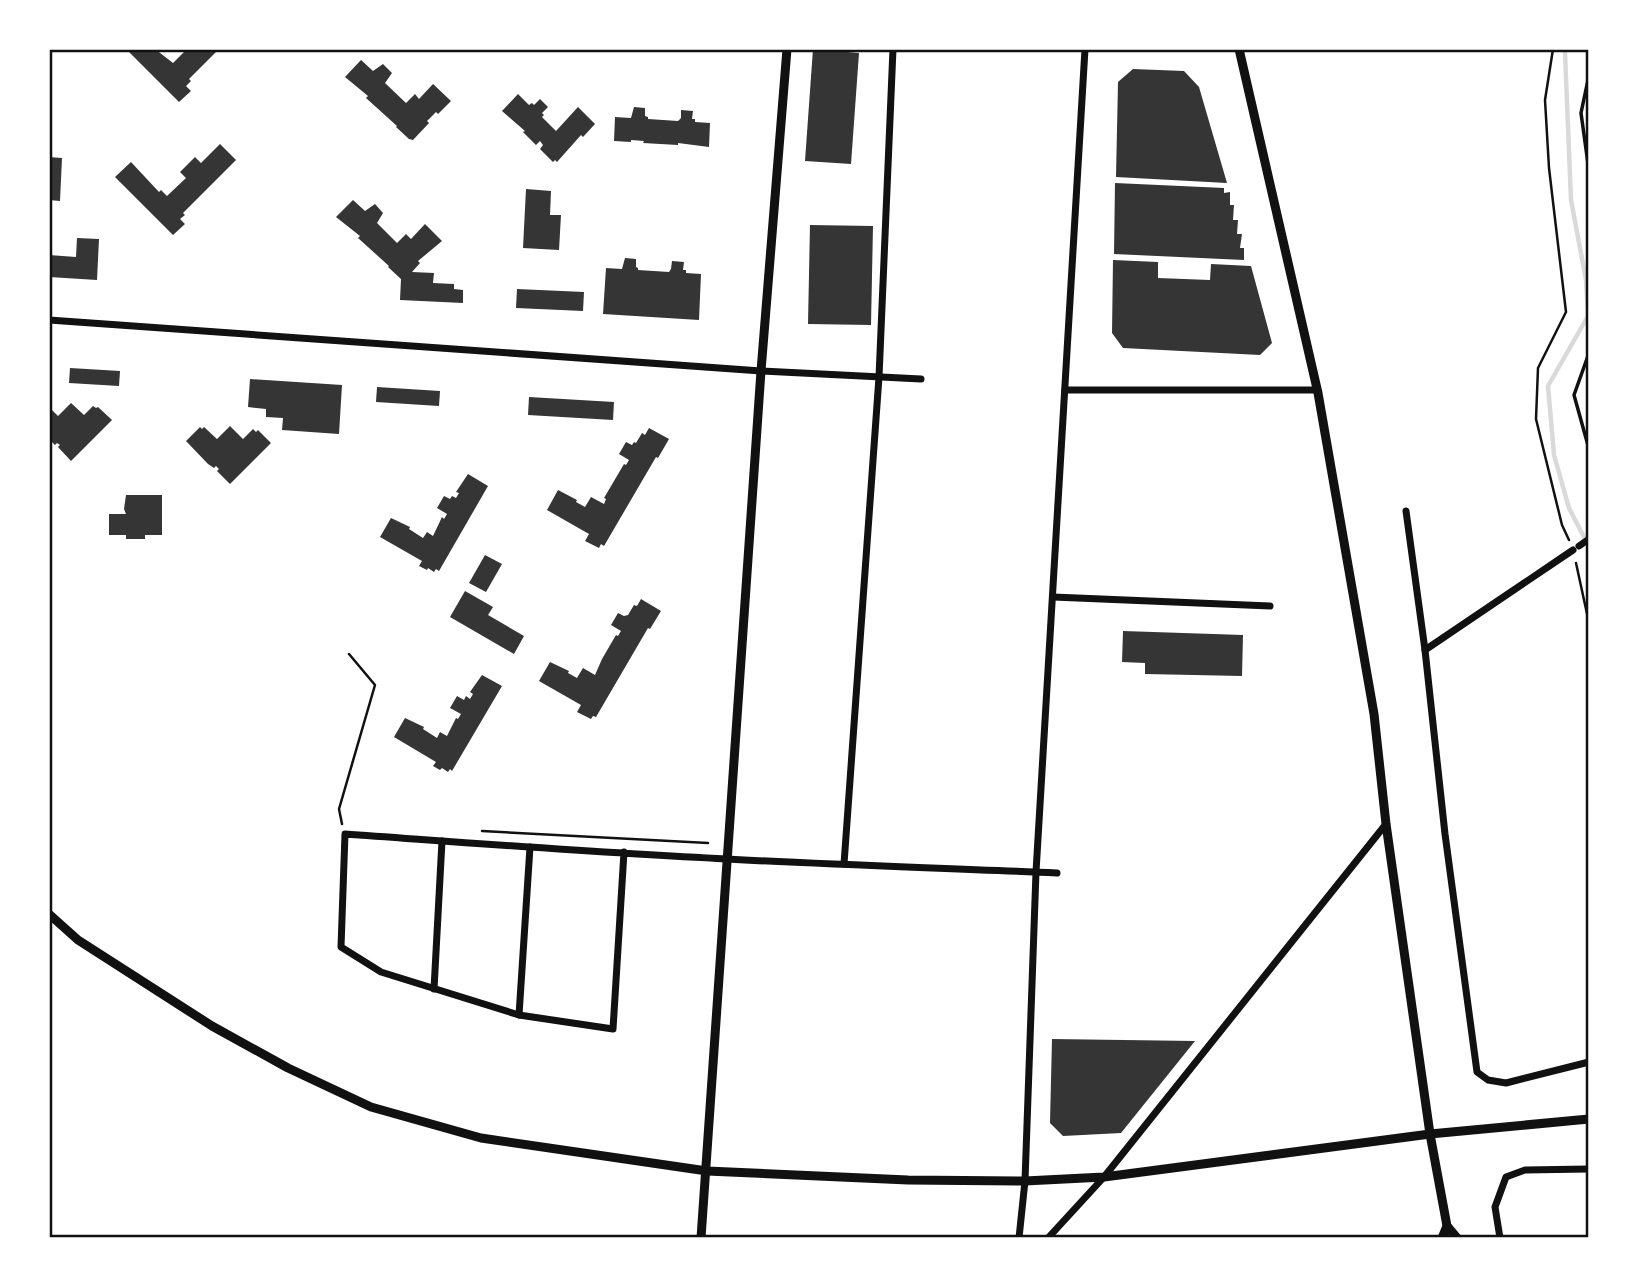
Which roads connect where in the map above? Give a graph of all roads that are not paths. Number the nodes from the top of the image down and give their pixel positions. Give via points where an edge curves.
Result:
1 (787, 49) edge
2 (893, 49) edge
3 (1085, 49) edge
4 (1238, 49) edge
5 (1589, 75) edge
6 (1589, 171) edge
7 (49, 320) edge
8 (1589, 353) edge
9 (761, 371) junction
10 (879, 377) junction
11 (922, 379) dead end
12 (1065, 390) junction
13 (1317, 390) junction
14 (1589, 449) edge
15 (1406, 511) dead end
16 (1589, 539) edge
17 (1052, 597) junction
18 (1270, 606) dead end
19 (1425, 650) junction
20 (1386, 824) junction
21 (442, 841) junction
22 (530, 846) junction
23 (624, 852) junction
24 (727, 859) junction
25 (844, 864) junction
26 (1036, 872) junction
27 (1058, 873) dead end
28 (49, 914) edge
29 (434, 989) junction
30 (519, 1015) junction
31 (1589, 1062) edge
32 (1589, 1119) edge
33 (1430, 1134) junction
34 (1589, 1169) edge
35 (706, 1171) junction
36 (1104, 1177) junction
37 (1024, 1181) junction
38 (1447, 1226) junction
39 (701, 1238) edge
40 (1019, 1238) edge
41 (1048, 1238) edge
42 (1442, 1238) edge
43 (1457, 1238) edge
44 (1500, 1238) edge

1 - 9 street
2 - 10 street
3 - 12 street
4 - 13 street
5 - 6 lane via 1581,113
7 - 9 street
8 - 14 lane via 1574,395
9 - 10 street
9 - 24 street
10 - 11 street
10 - 25 street
12 - 13 street
12 - 17 street
13 - 20 street via 1374,714
15 - 19 street
16 - 19 street
17 - 18 street
17 - 26 street
19 - 31 street via 1477,1072 1488,1080 1506,1083
20 - 33 street
20 - 36 street
21 - 22 street
21 - 29 street
21 - 29 street via 345,834 341,947 381,972
22 - 23 street
22 - 30 street
23 - 24 street
23 - 30 street via 613,1029
24 - 25 street
24 - 35 street
25 - 26 street
26 - 27 street
26 - 37 street
28 - 35 street via 78,940 212,1026 371,1107 481,1138
29 - 30 street
32 - 33 street
33 - 36 street
33 - 38 street
34 - 44 street via 1525,1171 1506,1177 1495,1207
35 - 37 street
35 - 39 street
36 - 37 street
36 - 41 street
37 - 40 street
38 - 42 street
38 - 43 street

